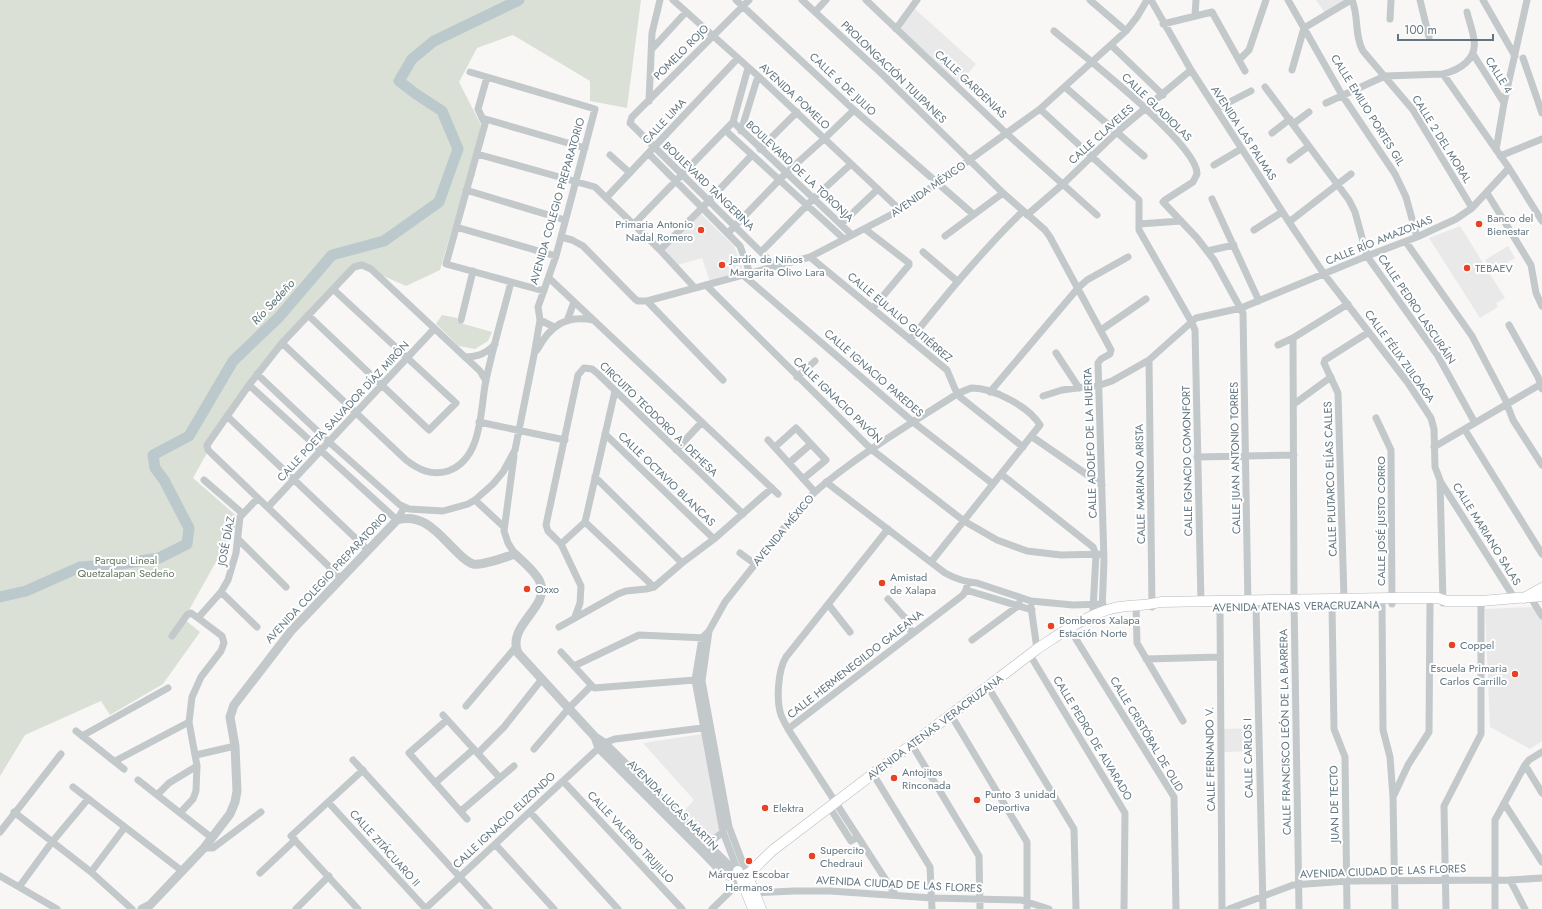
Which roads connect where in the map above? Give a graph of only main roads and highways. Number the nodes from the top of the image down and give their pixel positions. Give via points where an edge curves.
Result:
1 (1542, 588) edge
2 (1542, 596) edge
3 (1524, 598) junction
4 (1444, 601) junction
5 (1388, 602) junction
6 (1294, 603) junction
7 (1250, 605) junction
8 (1146, 606) junction
9 (742, 875) joint
10 (751, 893) junction
11 (753, 909) edge
12 (761, 909) edge

1 - 3 main road, AVENIDA ATENAS VERACRUZANA
2 - 3 main road, AVENIDA ATENAS VERACRUZANA
3 - 4 main road, AVENIDA ATENAS VERACRUZANA
4 - 5 main road, AVENIDA ATENAS VERACRUZANA
4 - 5 main road, AVENIDA ATENAS VERACRUZANA via 1430,604
5 - 6 main road, AVENIDA ATENAS VERACRUZANA via 1332,605
5 - 6 main road, AVENIDA ATENAS VERACRUZANA via 1344,598
6 - 7 main road, AVENIDA ATENAS VERACRUZANA
7 - 8 main road, AVENIDA ATENAS VERACRUZANA via 1220,608
7 - 8 main road, AVENIDA ATENAS VERACRUZANA via 1161,602
8 - 9 main road, AVENIDA ATENAS VERACRUZANA via 1103,608 1069,628 1033,652
9 - 10 main road, AVENIDA MÉXICO
10 - 11 main road, AVENIDA MÉXICO
10 - 12 main road, AVENIDA MÉXICO

